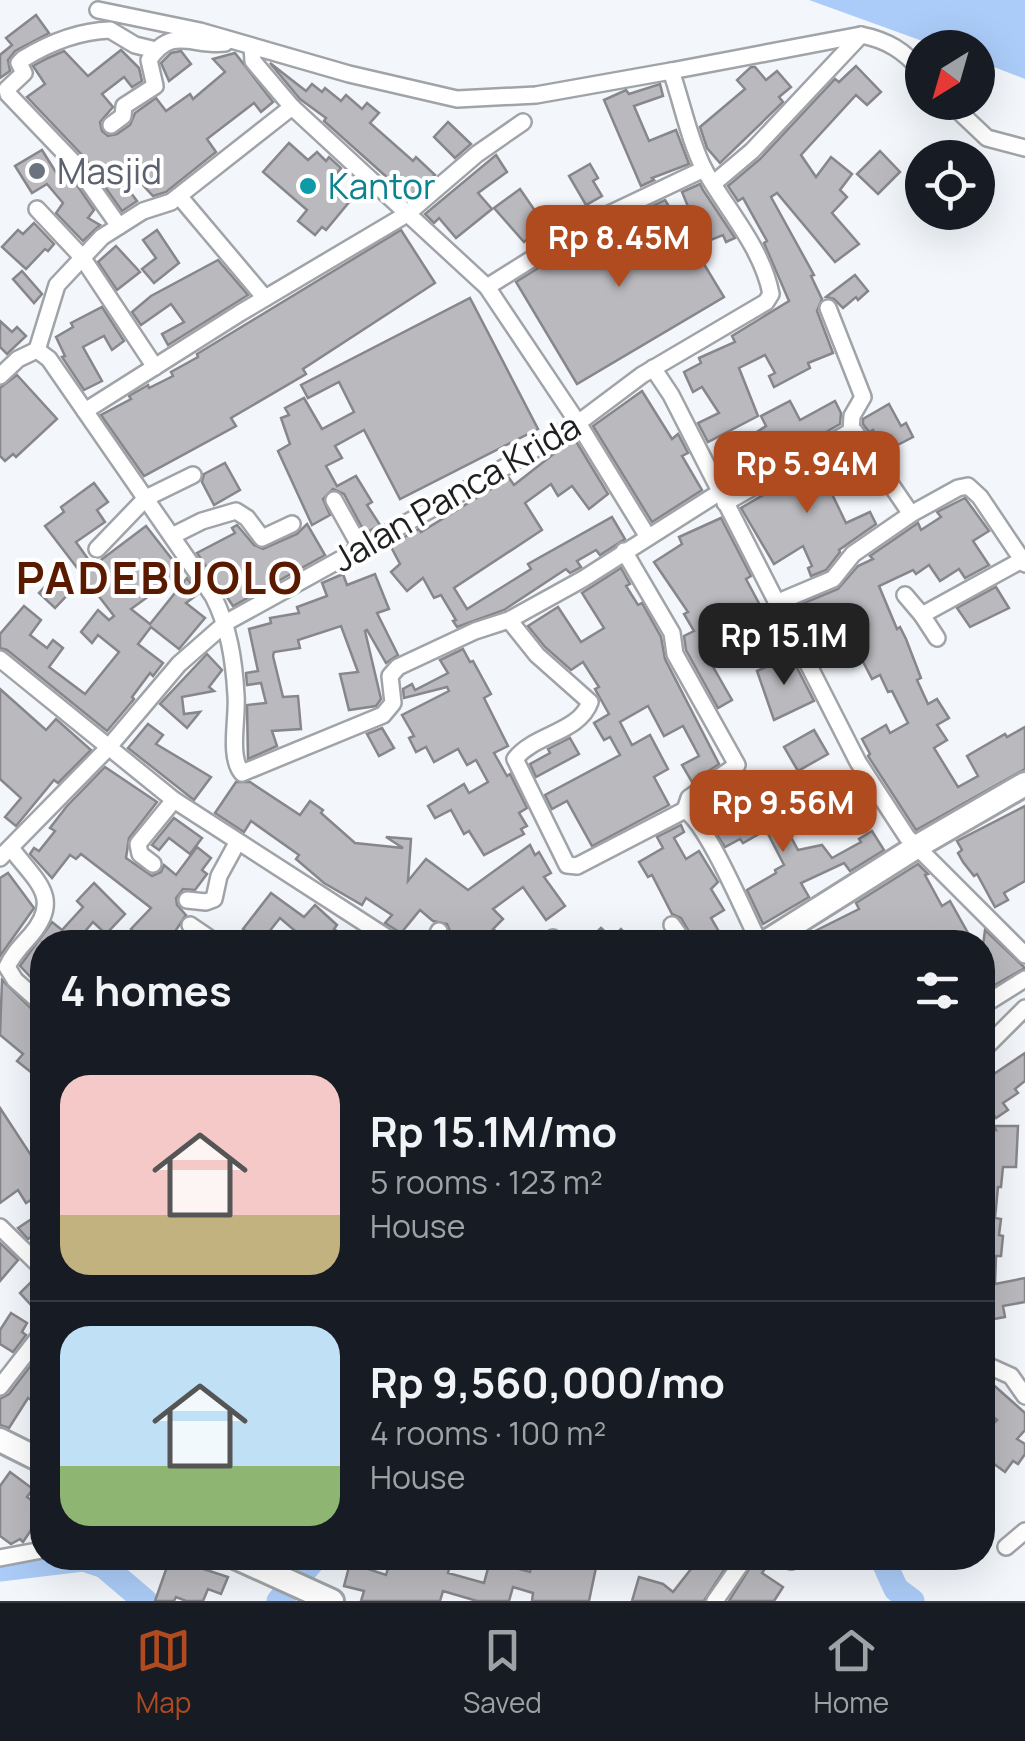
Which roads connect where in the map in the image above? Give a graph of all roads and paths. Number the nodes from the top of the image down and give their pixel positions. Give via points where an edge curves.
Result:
1 (98, 10) dead end
2 (860, 35) junction
3 (234, 41) junction
4 (252, 48) junction
5 (156, 50) junction
6 (905, 56) edge
7 (671, 71) junction
8 (292, 107) junction
9 (965, 120) edge
10 (523, 122) dead end
11 (111, 126) dead end
12 (1025, 148) edge
13 (704, 169) junction
14 (714, 182) junction
15 (179, 196) junction
16 (36, 209) dead end
17 (407, 214) junction
18 (120, 226) junction
19 (82, 257) junction
20 (487, 287) junction
21 (265, 298) junction
22 (828, 308) dead end
23 (37, 350) junction
24 (155, 367) junction
25 (653, 368) junction
26 (0, 376) edge
27 (85, 411) junction
28 (578, 423) junction
29 (852, 432) junction
30 (194, 474) dead end
31 (146, 498) junction
32 (722, 498) junction
33 (334, 500) dead end
34 (911, 514) junction
35 (292, 524) dead end
36 (172, 536) junction
37 (648, 537) junction
38 (362, 548) junction
39 (97, 549) dead end
40 (624, 552) junction
41 (1024, 562) edge
42 (905, 595) dead end
43 (776, 603) junction
44 (922, 615) junction
45 (509, 620) junction
46 (227, 622) junction
47 (937, 638) dead end
48 (1, 661) edge
49 (108, 749) junction
50 (1025, 784) edge
51 (174, 800) junction
52 (686, 810) junction
53 (237, 843) junction
54 (918, 846) junction
55 (5, 853) edge
56 (153, 864) dead end
57 (187, 900) dead end
58 (672, 924) dead end
59 (190, 925) dead end
60 (36, 930) edge
61 (197, 930) edge
62 (375, 930) edge
63 (676, 930) edge
64 (756, 930) edge
65 (782, 930) edge
66 (30, 938) edge
67 (1025, 954) edge
68 (1025, 980) edge
69 (30, 993) edge
70 (995, 998) edge
71 (1025, 1008) edge
72 (995, 1039) edge
73 (0, 1227) edge
74 (30, 1256) edge
75 (30, 1348) edge
76 (1018, 1376) edge
77 (0, 1387) edge
78 (1025, 1396) edge
79 (0, 1440) edge
80 (30, 1455) edge
81 (1025, 1530) edge
82 (1006, 1547) dead end
83 (30, 1552) edge
84 (0, 1558) edge
85 (263, 1570) edge
86 (737, 1570) edge
87 (325, 1599) edge
88 (715, 1601) edge

1 - 3 street
2 - 6 street via 880,38
2 - 7 street
2 - 14 street via 752,151
3 - 4 street
3 - 5 street via 182,38
4 - 7 street via 457,99 536,95
4 - 8 street via 253,62
5 - 11 street via 149,60 154,86 128,103
5 - 18 street via 110,30 76,36 23,58 24,74 7,88
7 - 13 street
8 - 15 street
8 - 17 street
9 - 12 street via 987,138
10 - 17 street
13 - 14 street
13 - 20 street via 586,225
14 - 25 street, Jalan Panca Krida via 771,294
15 - 18 street
15 - 21 street
16 - 19 street
17 - 20 street
17 - 21 street
18 - 19 street
19 - 23 street via 57,285
19 - 24 street
20 - 28 street
21 - 24 street
22 - 29 street via 864,397 852,416
23 - 26 street
23 - 27 street
24 - 27 street
25 - 28 street, Jalan Panca Krida
25 - 32 street
27 - 31 street
28 - 37 street
28 - 38 street, Jalan Panca Krida
29 - 32 street
29 - 34 street
30 - 31 street
31 - 36 street
31 - 39 street
32 - 37 street
32 - 43 street
33 - 38 street
34 - 41 street via 968,486
34 - 43 street via 853,554 833,580
35 - 36 street via 262,538 236,512
36 - 46 street
37 - 40 street
38 - 46 street, Jalan Panca Krida
40 - 45 street
40 - 52 street via 737,765 692,796
41 - 44 street
42 - 44 street
43 - 54 street via 858,762
44 - 47 street
45 - 46 street via 398,667 390,676 393,703 383,714 245,774 236,763
45 - 52 street via 590,702 582,716 515,760 568,866
46 - 49 street, Jalan Panca Krida via 179,664
48 - 49 street
49 - 51 street
49 - 55 street, Jalan Panca Krida
50 - 54 street
51 - 53 street
51 - 56 street via 138,844
52 - 64 street
53 - 57 street via 214,899
53 - 62 street
54 - 65 street
54 - 67 street
55 - 60 street via 41,889 48,908
58 - 63 street
59 - 61 street
66 - 69 street via 8,967
68 - 70 street
71 - 72 street
73 - 74 street
75 - 77 street
76 - 78 street
79 - 80 street
81 - 82 street
83 - 84 street
85 - 87 street
86 - 88 street

